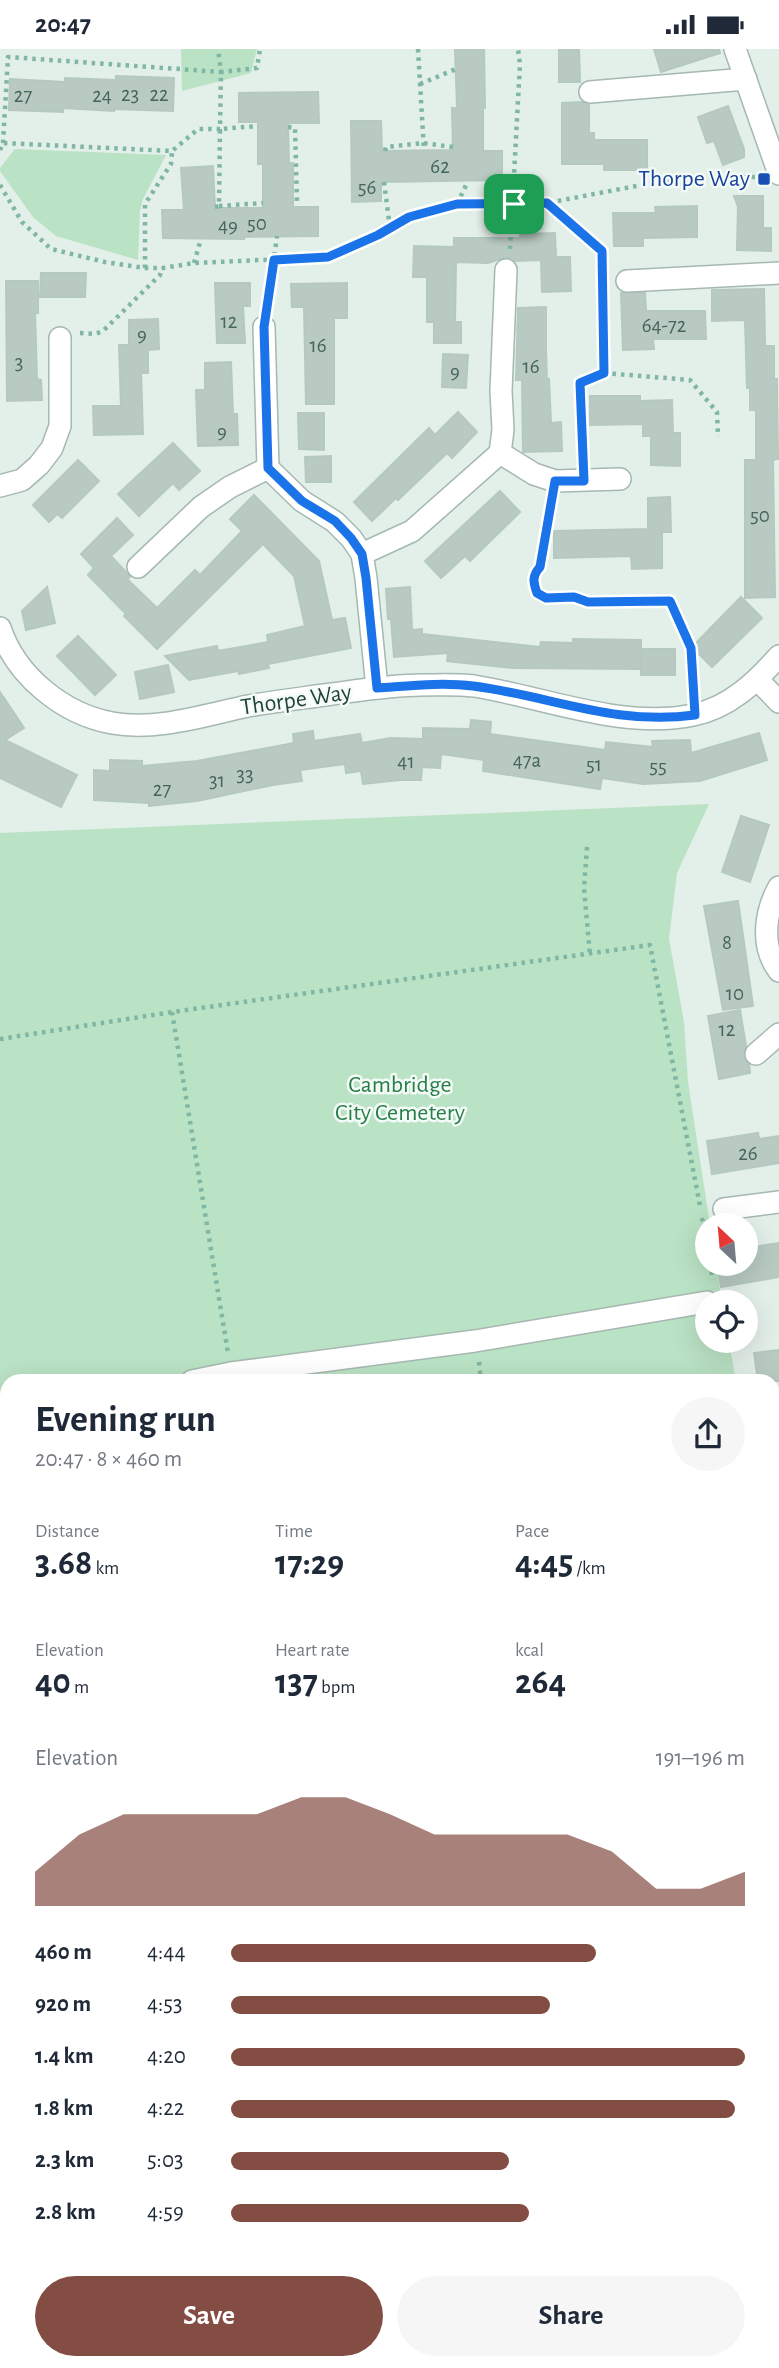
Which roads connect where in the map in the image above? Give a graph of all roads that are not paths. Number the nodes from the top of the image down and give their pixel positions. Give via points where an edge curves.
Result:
1 (735, 49) edge
2 (746, 79) junction
3 (590, 92) dead end
4 (770, 176) edge
5 (506, 270) road end
6 (779, 274) edge
7 (627, 281) dead end
8 (264, 327) road end
9 (60, 338) road end
10 (500, 453) junction
11 (268, 468) junction
12 (620, 479) dead end
13 (0, 486) edge
14 (362, 554) junction
15 (138, 567) dead end
16 (1, 635) edge
17 (779, 656) edge
18 (758, 680) junction
19 (377, 688) junction
20 (779, 702) edge
21 (779, 887) edge
22 (779, 971) edge
23 (779, 1034) edge
24 (756, 1054) dead end
25 (779, 1202) edge
26 (724, 1209) dead end
27 (695, 1305) edge
28 (226, 1374) edge

1 - 2 street
2 - 3 street
2 - 4 street
5 - 10 street
6 - 7 street
8 - 11 street
9 - 13 street via 60,426 52,448 22,480
10 - 12 street via 555,481
10 - 14 street via 412,531
11 - 14 street via 302,501 335,521
11 - 15 street via 201,507
14 - 19 street
16 - 19 street, Thorpe Way via 27,677 58,701 112,723 155,724
17 - 18 street, Thorpe Way
18 - 19 street, Thorpe Way via 735,698 695,715 665,719 621,716 473,686
18 - 20 street
21 - 22 street via 766,918 766,940
23 - 24 street
25 - 26 street
27 - 28 street via 475,1341

